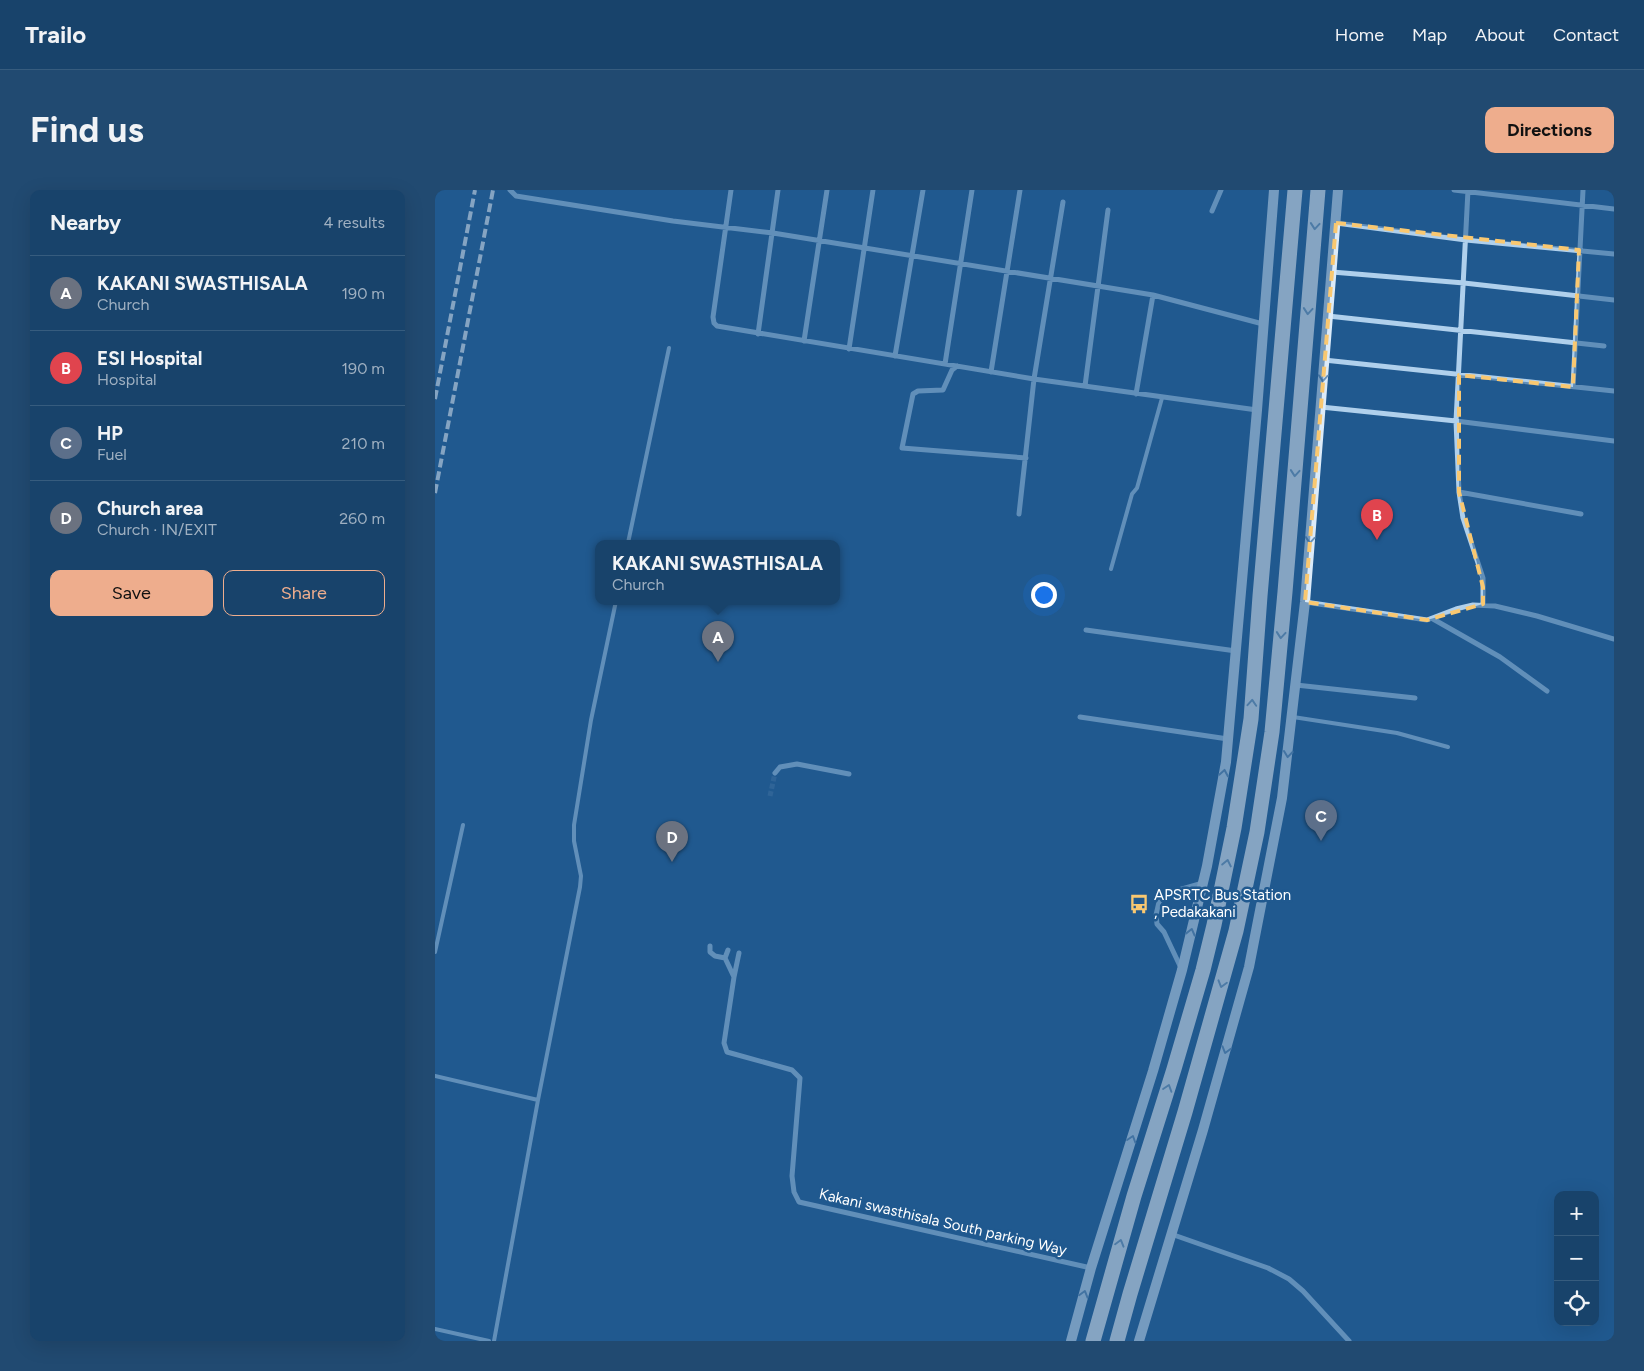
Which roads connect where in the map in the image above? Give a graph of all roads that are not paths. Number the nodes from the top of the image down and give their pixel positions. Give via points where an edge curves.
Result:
1 (510, 190) edge
2 (731, 190) edge
3 (778, 190) edge
4 (827, 190) edge
5 (873, 190) edge
6 (923, 190) edge
7 (972, 190) edge
8 (1020, 190) edge
9 (1221, 190) edge
10 (1274, 190) edge
11 (1295, 190) edge
12 (1318, 190) edge
13 (1339, 190) edge
14 (1454, 190) edge
15 (1583, 190) edge
16 (1468, 191) edge
17 (1063, 202) dead end
18 (1583, 205) junction
19 (1614, 209) edge
20 (1108, 210) dead end
21 (1212, 211) dead end
22 (1336, 223) junction
23 (725, 226) junction
24 (773, 233) junction
25 (1466, 240) junction
26 (819, 241) junction
27 (865, 249) junction
28 (1579, 250) junction
29 (1614, 254) edge
30 (913, 256) junction
31 (961, 264) junction
32 (1007, 272) junction
33 (1332, 272) junction
34 (1051, 279) junction
35 (1464, 284) junction
36 (1098, 287) junction
37 (1153, 295) junction
38 (1577, 296) junction
39 (1614, 300) edge
40 (1328, 316) junction
41 (1263, 324) junction
42 (1461, 331) junction
43 (759, 334) junction
44 (804, 341) junction
45 (1575, 343) junction
46 (1604, 346) dead end
47 (669, 348) dead end
48 (849, 349) junction
49 (895, 356) junction
50 (1324, 360) junction
51 (945, 364) junction
52 (957, 366) junction
53 (991, 372) junction
54 (1459, 375) junction
55 (1034, 379) junction
56 (1085, 386) junction
57 (1573, 387) junction
58 (1614, 391) edge
59 (1136, 394) junction
60 (1162, 398) junction
61 (1321, 407) junction
62 (1257, 410) junction
63 (1456, 421) junction
64 (1614, 441) edge
65 (1023, 458) junction
66 (1459, 492) junction
67 (1019, 514) dead end
68 (1581, 514) dead end
69 (629, 540) edge
70 (1111, 569) dead end
71 (1305, 602) junction
72 (1483, 604) junction
73 (615, 605) edge
74 (1433, 619) junction
75 (1086, 630) dead end
76 (1614, 639) edge
77 (1236, 651) junction
78 (1296, 685) junction
79 (1547, 691) dead end
80 (1415, 698) dead end
81 (1080, 716) dead end
82 (1293, 717) junction
83 (1228, 740) junction
84 (1448, 747) dead end
85 (775, 773) dead end
86 (849, 774) dead end
87 (463, 825) dead end
88 (1203, 883) junction
89 (709, 946) dead end
90 (727, 950) dead end
91 (435, 952) edge
92 (739, 953) dead end
93 (725, 958) junction
94 (1182, 970) junction
95 (734, 977) junction
96 (435, 1076) edge
97 (538, 1100) junction
98 (1171, 1234) junction
99 (1091, 1268) junction
100 (435, 1328) edge
101 (489, 1341) edge
102 (494, 1341) edge
103 (1071, 1341) edge
104 (1093, 1341) edge
105 (1117, 1341) edge
106 (1139, 1341) edge
107 (1349, 1341) edge

1 - 23 street via 516,196
2 - 23 street
3 - 24 street
4 - 26 street
5 - 27 street
6 - 30 street
7 - 31 street
8 - 32 street
9 - 21 street
10 - 41 main road
104 -> 11 highway via 1203,970 1234,828 1251,719
12 -> 105 highway via 1272,732 1257,832 1237,931
13 - 22 main road
14 - 16 street
15 - 18 street
16 - 18 street
16 - 25 street
17 - 34 street
18 - 19 street
18 - 28 street
20 - 36 street
22 - 25 street
22 - 33 main road
23 - 24 street
23 - 43 street via 714,323
24 - 26 street
24 - 43 street
25 - 28 street
25 - 35 street
26 - 27 street
26 - 44 street
27 - 30 street
27 - 48 street
28 - 29 street
28 - 38 street
30 - 31 street
30 - 49 street
31 - 32 street
31 - 51 street
32 - 34 street
32 - 53 street
33 - 35 street
33 - 40 main road
34 - 36 street
34 - 55 street
35 - 38 street
35 - 42 street
36 - 37 street
36 - 56 street
37 - 41 street
37 - 59 street
38 - 39 street
38 - 45 street
40 - 42 street
40 - 50 main road
41 - 62 main road
42 - 45 street
42 - 54 street
43 - 44 street
44 - 48 street
45 - 46 street
45 - 57 street
47 - 69 lane
48 - 49 street
49 - 51 street
50 - 54 street
50 -> 61 main road
51 - 52 street
52 - 53 street
52 - 65 street via 943,390 913,394 903,448
53 - 55 street
54 - 57 street
54 - 63 street
55 - 56 street
55 - 65 street
56 - 59 street
57 - 58 street
59 - 60 street
60 - 62 street
60 - 70 lane
61 - 63 street
61 -> 71 main road
62 - 77 main road
63 - 64 street
63 - 66 street
65 - 67 street
66 - 68 street
66 - 72 street via 1463,518 1483,578
71 - 74 street via 1421,620
71 - 78 main road
72 - 74 street via 1456,609
72 - 76 street
73 - 97 lane via 591,720 574,825 573,841 581,876 580,887
74 - 79 street via 1500,656
75 - 77 street
77 - 83 main road
78 - 80 street
78 - 82 main road
81 - 83 street
82 - 84 lane via 1397,733
82 -> 98 main road via 1283,798 1249,967
88 -> 83 main road
85 - 86 street via 779,767 797,764
87 - 91 lane
94 -> 88 main road
88 - 94 street via 1168,893 1159,902 1157,924
89 - 93 street via 715,956
90 - 93 street
92 - 95 street
93 - 95 street
99 -> 94 main road
95 - 99 street, Kakani swasthisala South parking Way via 724,1043 727,1052 792,1070 800,1078 792,1176 799,1202
96 - 97 lane
97 - 102 lane
98 - 106 main road
98 - 107 street via 1268,1268 1289,1279
103 -> 99 main road
100 - 101 lane

